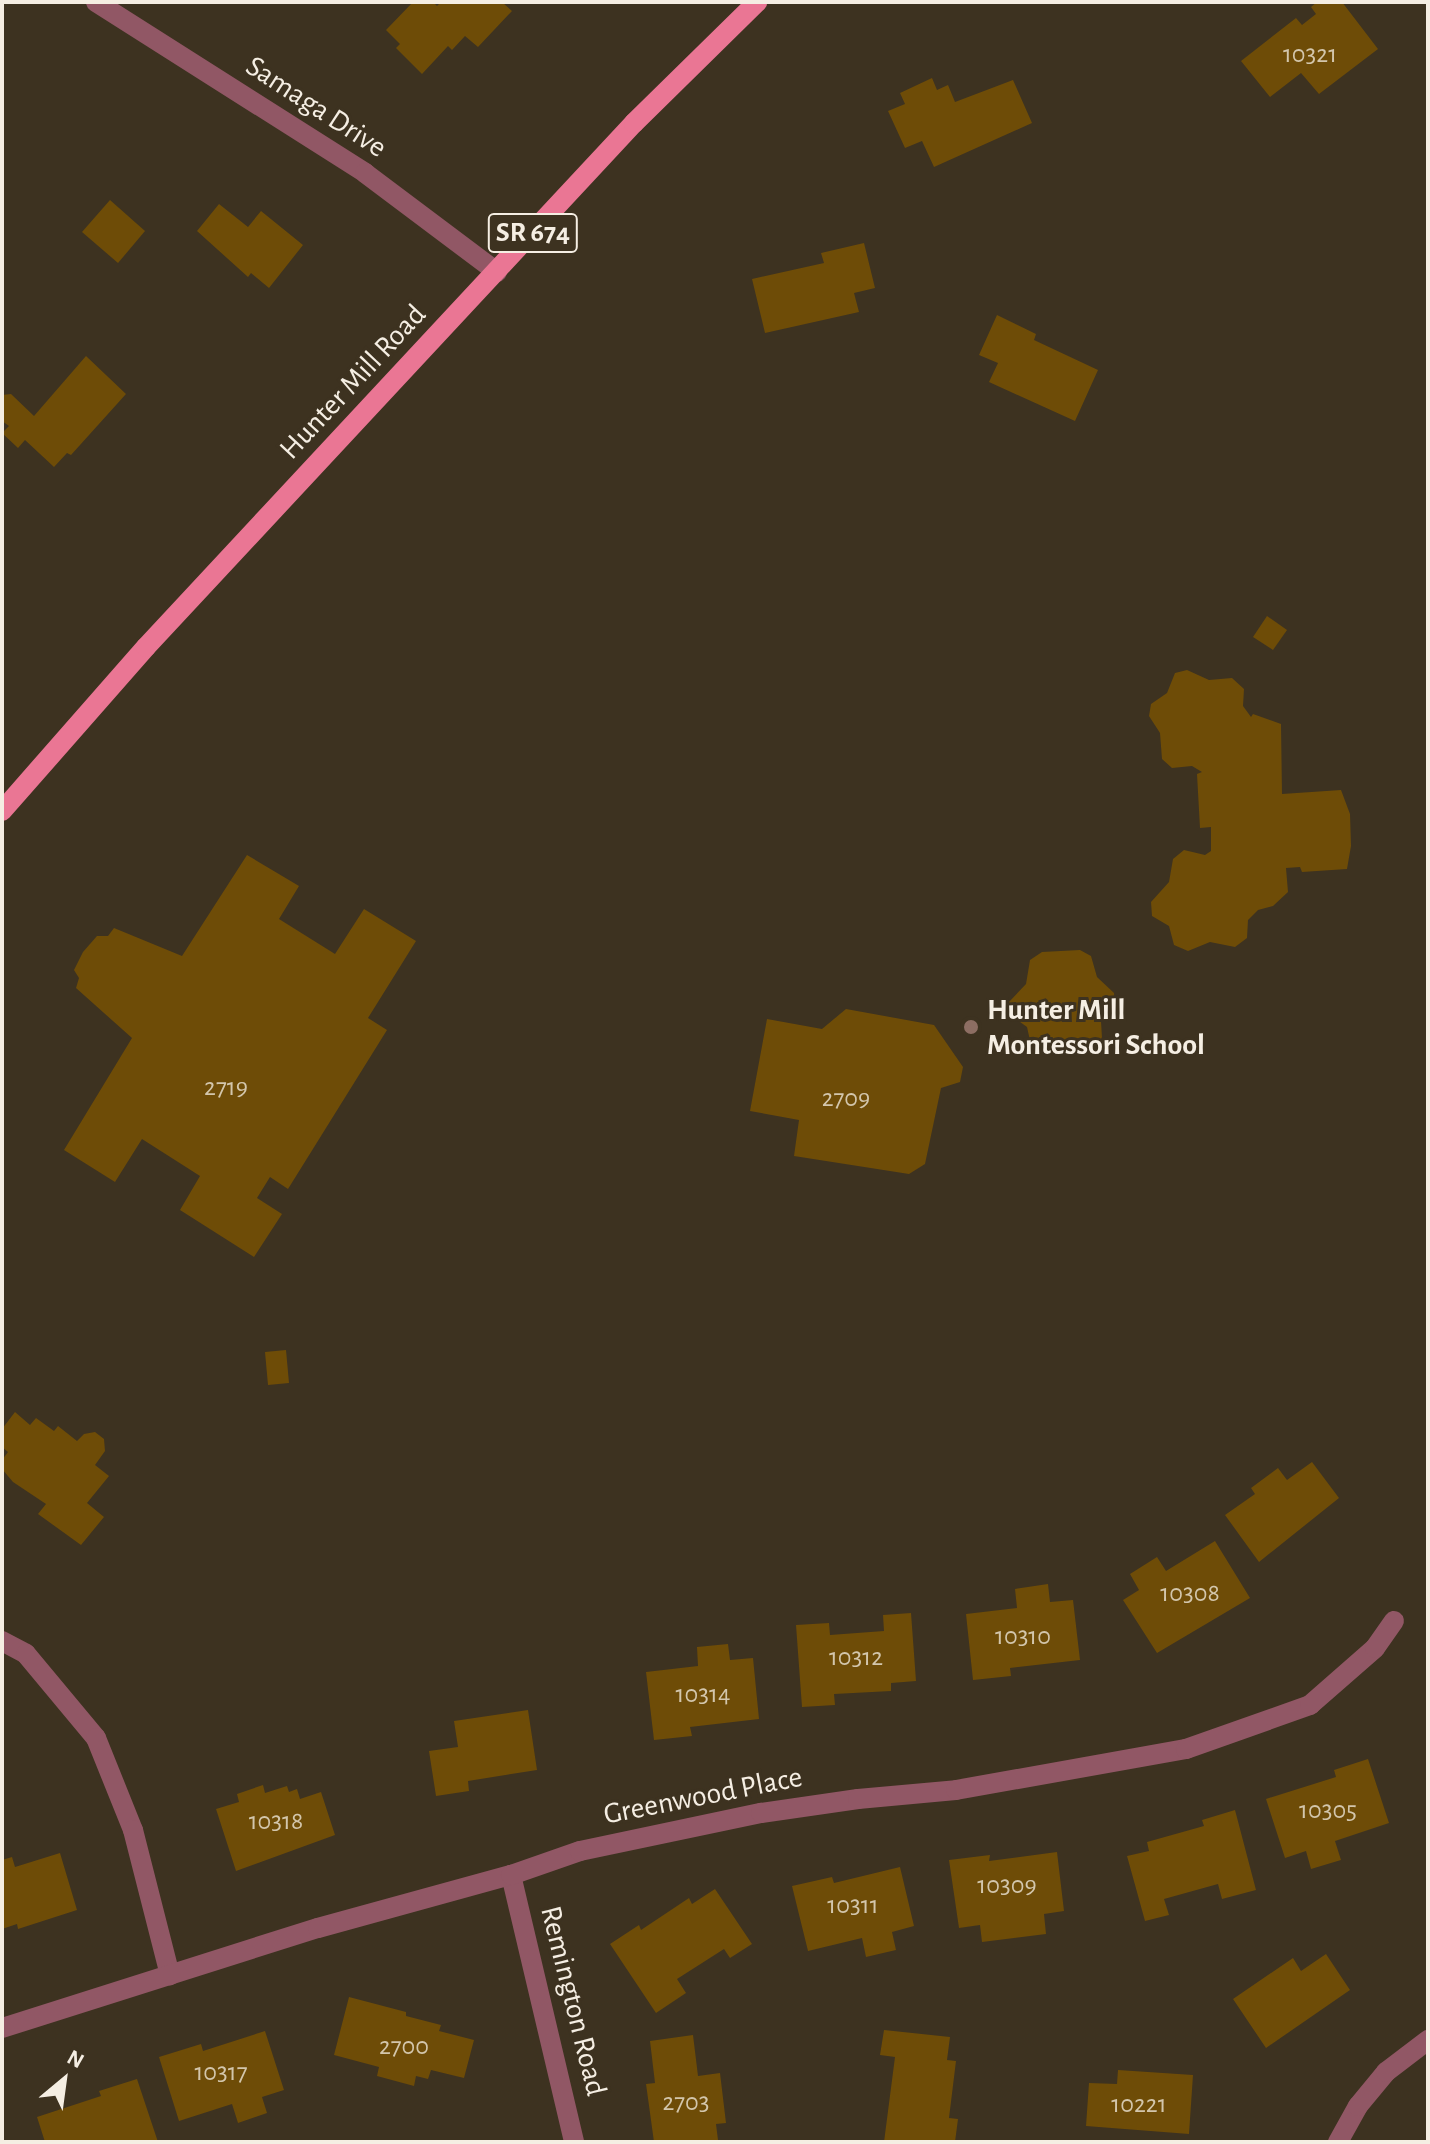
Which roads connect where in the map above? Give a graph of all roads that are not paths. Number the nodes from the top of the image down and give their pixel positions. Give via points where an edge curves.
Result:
1 (96, 2) edge
2 (757, 2) edge
3 (497, 272) junction
4 (2, 811) edge
5 (1394, 1621) dead end
6 (2, 1641) edge
7 (511, 1875) junction
8 (170, 1975) junction
9 (2, 2028) edge
10 (1428, 2040) edge
11 (574, 2142) edge
12 (1338, 2142) edge

1 - 3 street, Samaga Drive via 365,173
2 - 3 main road, Hunter Mill Road / SR 674 via 634,123
3 - 4 main road, Hunter Mill Road / SR 674 via 146,647
5 - 7 street, Greenwood Place via 1375,1648 1310,1705 1186,1749 956,1790 761,1813 580,1851
6 - 8 street via 26,1654 96,1738 133,1830
7 - 8 street, Greenwood Place
7 - 11 street, Remington Road
8 - 9 street, Greenwood Place
10 - 12 street via 1386,2072

